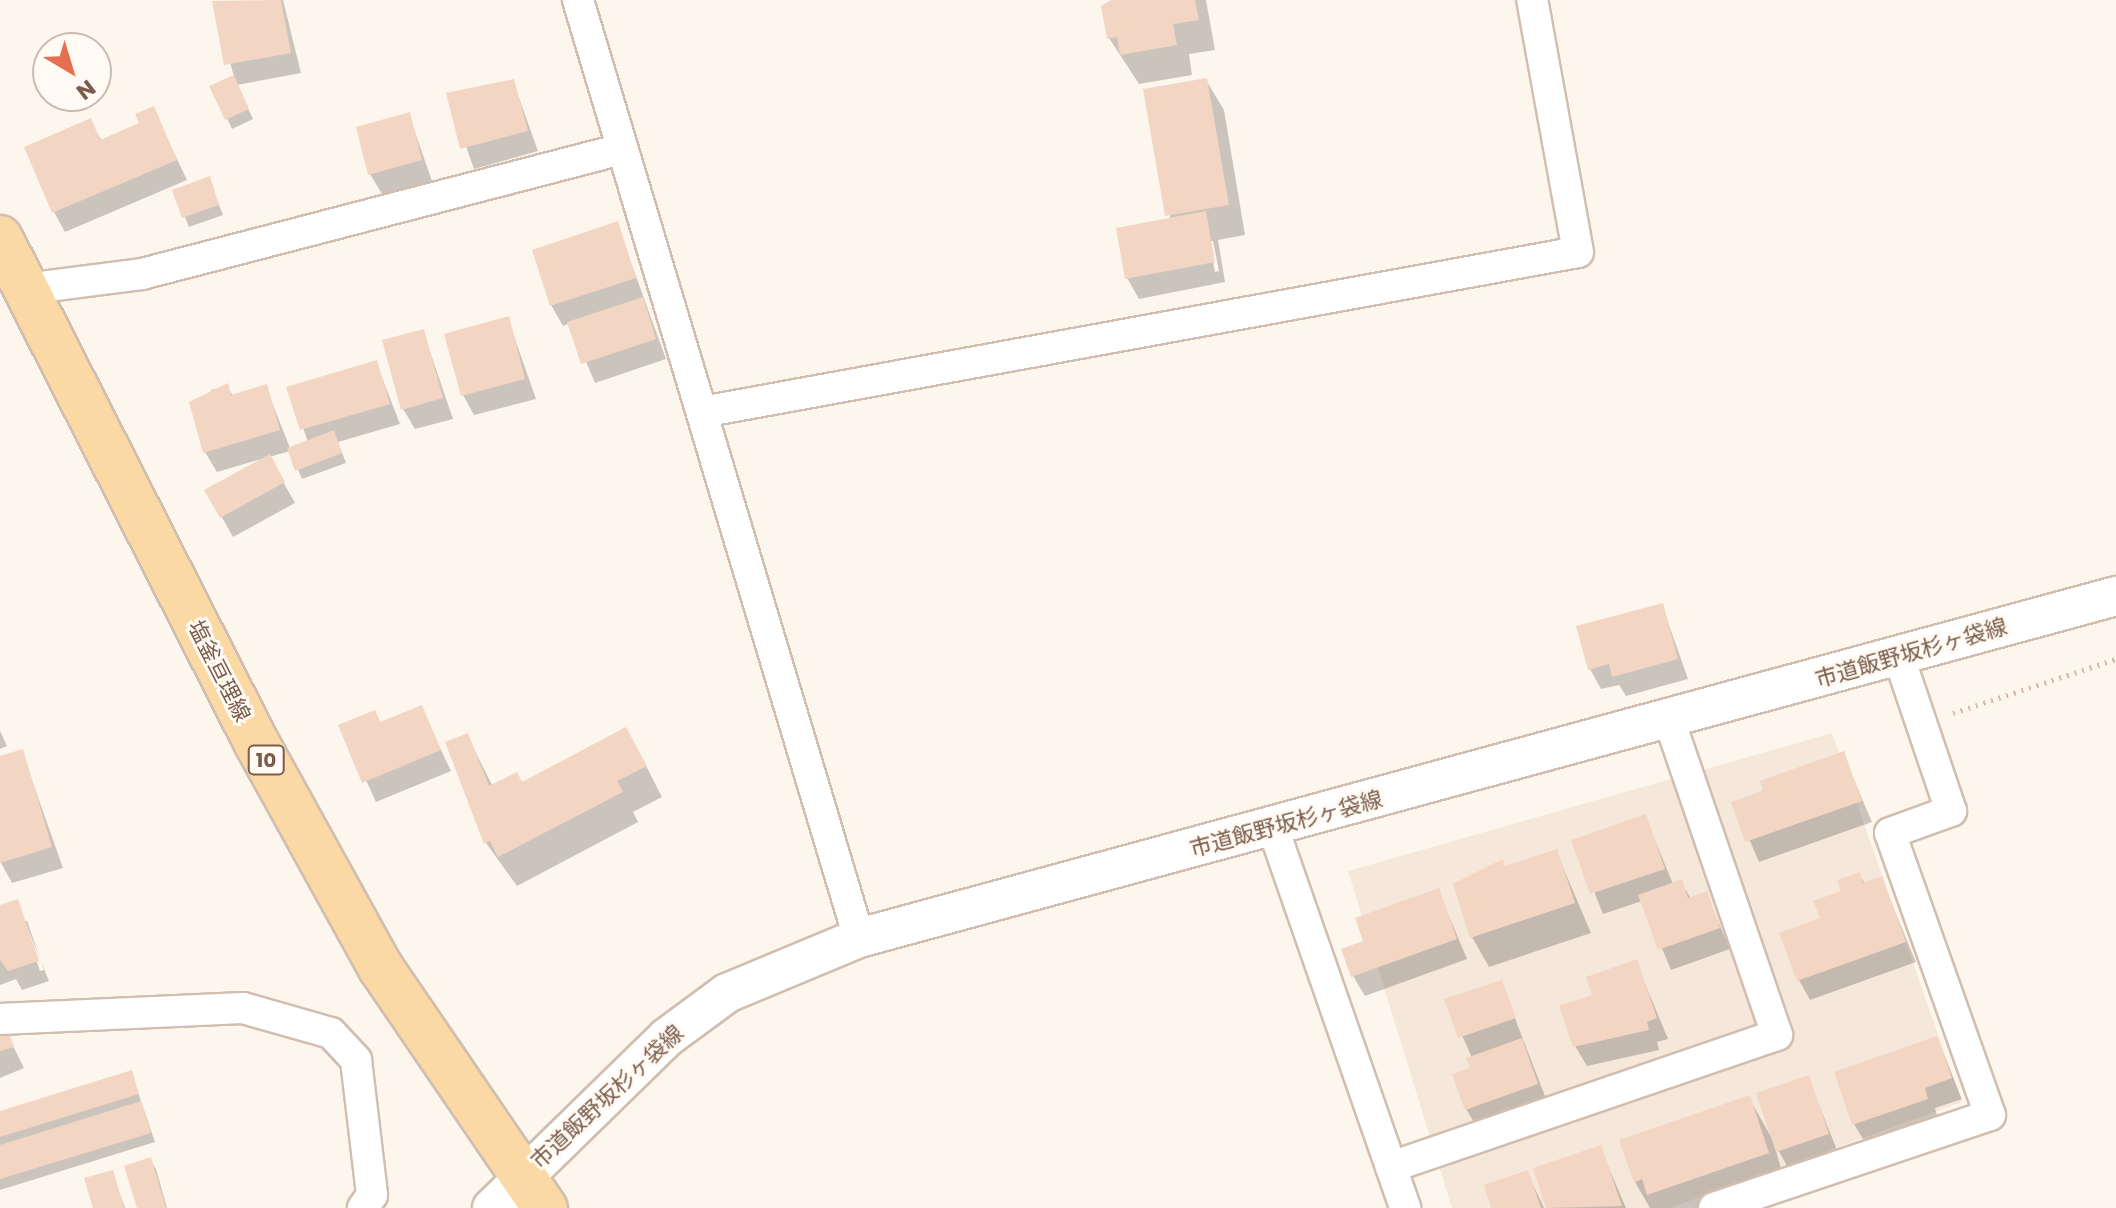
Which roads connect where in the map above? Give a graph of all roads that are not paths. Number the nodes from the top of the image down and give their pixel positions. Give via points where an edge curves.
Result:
1 (578, 0) edge
2 (1532, 0) edge
3 (617, 150) junction
4 (0, 238) edge
5 (12, 293) edge
6 (702, 412) junction
7 (2116, 596) edge
8 (1899, 657) junction
9 (1670, 723) junction
10 (1273, 828) junction
11 (859, 938) junction
12 (0, 1019) edge
13 (1391, 1167) junction
14 (533, 1192) edge
15 (363, 1208) edge
16 (492, 1208) edge
17 (1405, 1208) edge
18 (1714, 1208) edge

1 - 3 street
2 - 6 street via 1578,252
3 - 5 street via 142,274
3 - 6 street
4 - 5 main road, 塩釜亘理線 / 10
5 - 14 main road, 塩釜亘理線 / 10 via 381,968
6 - 11 street
7 - 8 street, 市道飯野坂杉ヶ袋線
8 - 9 street, 市道飯野坂杉ヶ袋線
8 - 18 street via 1951,811 1890,833 1990,1115
9 - 10 street, 市道飯野坂杉ヶ袋線
9 - 13 street via 1777,1035
10 - 11 street, 市道飯野坂杉ヶ袋線
10 - 13 street
11 - 14 street, 市道飯野坂杉ヶ袋線 via 727,993 666,1038
12 - 15 street via 243,1008 331,1033 356,1060 372,1195
13 - 17 street
14 - 16 street, 市道飯野坂杉ヶ袋線

